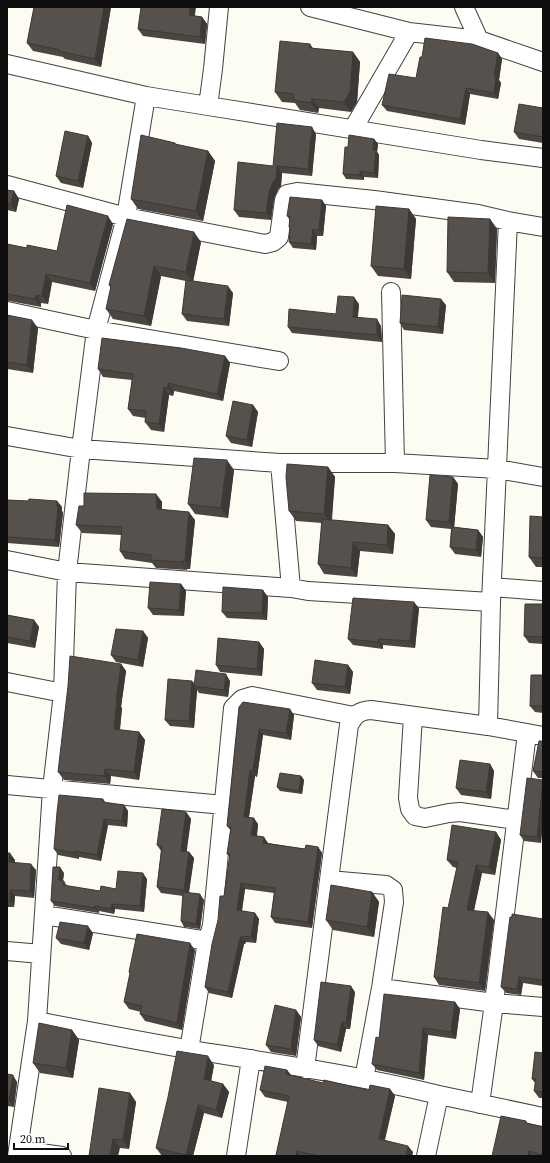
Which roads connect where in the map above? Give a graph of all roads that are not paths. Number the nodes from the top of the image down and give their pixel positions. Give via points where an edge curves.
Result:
1 (219, 7) edge
2 (310, 7) edge
3 (464, 7) edge
4 (409, 32) junction
5 (479, 40) junction
6 (543, 62) edge
7 (7, 64) edge
8 (146, 96) junction
9 (208, 106) junction
10 (353, 129) junction
11 (543, 158) edge
12 (7, 185) edge
13 (126, 217) junction
14 (508, 221) junction
15 (543, 227) edge
16 (391, 292) dead end
17 (7, 311) edge
18 (96, 330) junction
19 (279, 361) dead end
20 (7, 436) edge
21 (81, 449) junction
22 (280, 463) junction
23 (395, 463) junction
24 (497, 469) junction
25 (543, 477) edge
26 (7, 560) edge
27 (67, 572) junction
28 (291, 588) junction
29 (543, 591) edge
30 (492, 595) junction
31 (7, 682) edge
32 (63, 693) junction
33 (354, 716) junction
34 (413, 716) junction
35 (488, 726) junction
36 (535, 735) edge
37 (7, 785) edge
38 (52, 789) junction
39 (224, 805) junction
40 (516, 820) junction
41 (329, 880) junction
42 (44, 915) junction
43 (208, 941) junction
44 (7, 951) edge
45 (41, 954) junction
46 (381, 988) junction
47 (494, 1003) junction
48 (543, 1006) edge
49 (37, 1021) junction
50 (190, 1050) junction
51 (251, 1059) junction
52 (305, 1068) junction
53 (364, 1079) junction
54 (439, 1095) junction
55 (480, 1104) junction
56 (543, 1117) edge
57 (18, 1153) edge
58 (62, 1156) edge
59 (236, 1156) edge
60 (426, 1156) edge

1 - 9 street
2 - 4 street
3 - 5 street
4 - 5 street
4 - 10 street
5 - 6 street
7 - 8 street
8 - 9 street
8 - 13 street
9 - 10 street
10 - 11 street
12 - 13 street
13 - 14 street via 265,244 279,237 284,200 287,194 297,192 478,214
13 - 18 street
14 - 15 street
14 - 24 street
16 - 23 street
17 - 18 street
18 - 19 street
18 - 21 street
20 - 21 street
21 - 22 street
21 - 27 street
22 - 23 street
22 - 28 street
23 - 24 street
24 - 25 street
24 - 30 street
26 - 27 street
27 - 28 street
27 - 32 street
28 - 30 street
29 - 30 street
30 - 35 street
31 - 32 street
32 - 38 street
33 - 34 street via 362,711 371,710
33 - 39 street via 252,696 242,699 233,708
33 - 41 street via 349,725
34 - 35 street
34 - 40 street via 408,798 410,809 415,816 425,818 460,812
35 - 36 street
36 - 40 street
37 - 38 street
38 - 39 street
38 - 42 street
39 - 43 street via 212,925
40 - 47 street
41 - 46 street via 386,885 393,890 394,902
41 - 52 street
42 - 43 street
42 - 45 street
43 - 50 street
44 - 45 street
45 - 49 street
46 - 47 street
46 - 53 street
47 - 48 street
47 - 55 street
49 - 50 street
49 - 57 street
50 - 51 street
51 - 52 street
51 - 59 street
52 - 53 street
53 - 54 street
54 - 55 street
54 - 60 street
55 - 56 street
57 - 58 street

